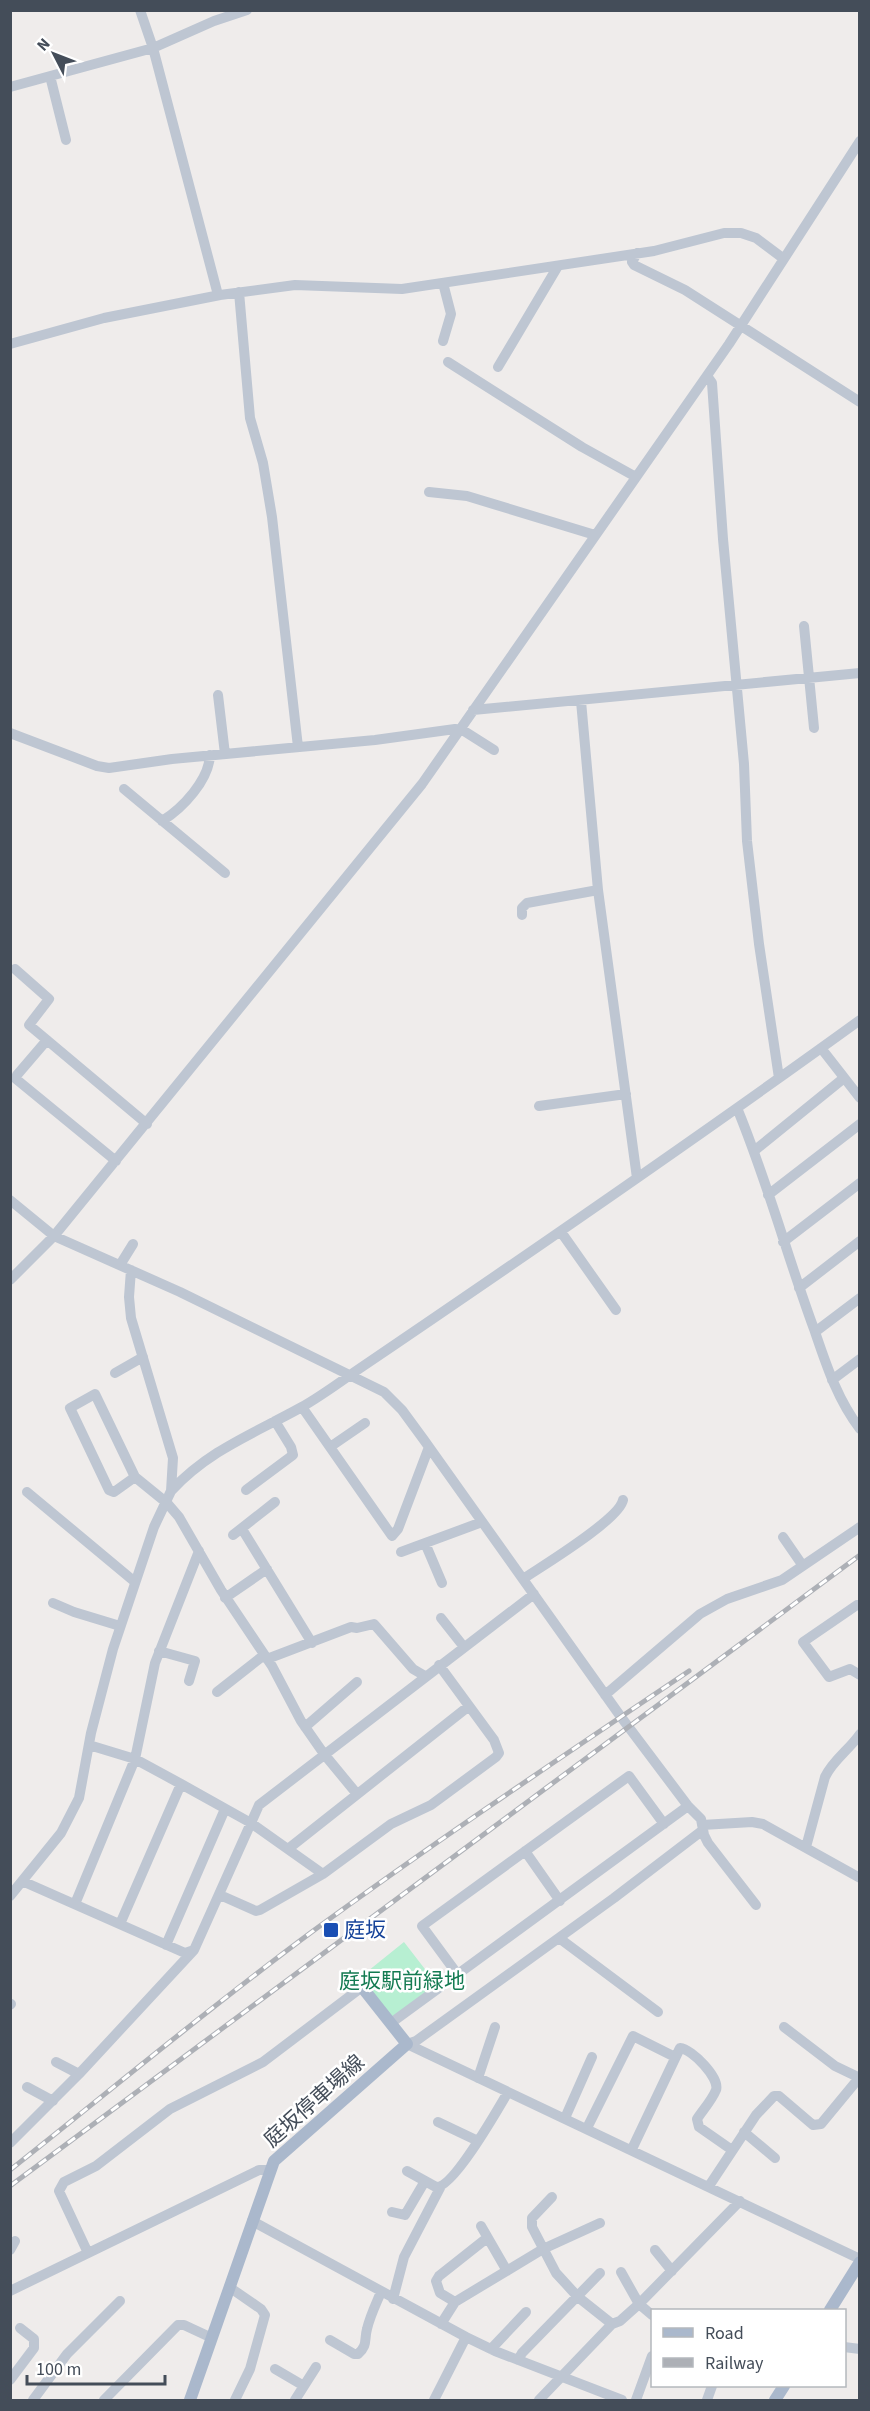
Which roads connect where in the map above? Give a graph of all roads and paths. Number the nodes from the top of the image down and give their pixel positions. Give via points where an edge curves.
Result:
1 (140, 10) edge
2 (248, 10) edge
3 (153, 48) junction
4 (50, 76) junction
5 (10, 87) edge
6 (66, 140) dead end
7 (860, 141) edge
8 (637, 253) junction
9 (784, 259) junction
10 (558, 266) junction
11 (443, 283) junction
12 (238, 292) junction
13 (218, 296) junction
14 (741, 326) junction
15 (443, 341) dead end
16 (10, 344) edge
17 (448, 362) dead end
18 (498, 367) dead end
19 (707, 376) junction
20 (860, 402) edge
21 (636, 477) junction
22 (429, 492) dead end
23 (595, 535) junction
24 (804, 626) dead end
25 (860, 673) edge
26 (810, 678) junction
27 (737, 686) junction
28 (218, 695) dead end
29 (581, 701) junction
30 (473, 711) junction
31 (814, 728) dead end
32 (459, 729) junction
33 (10, 733) edge
34 (298, 747) junction
35 (494, 750) dead end
36 (225, 754) junction
37 (210, 755) junction
38 (124, 789) dead end
39 (162, 821) junction
40 (225, 873) dead end
41 (598, 890) junction
42 (522, 915) dead end
43 (15, 969) dead end
44 (860, 1020) edge
45 (47, 1040) junction
46 (821, 1048) junction
47 (779, 1078) junction
48 (844, 1078) junction
49 (626, 1094) junction
50 (860, 1098) edge
51 (538, 1107) dead end
52 (737, 1108) junction
53 (147, 1124) junction
54 (860, 1124) edge
55 (754, 1151) junction
56 (116, 1161) junction
57 (637, 1178) junction
58 (860, 1183) edge
59 (768, 1195) junction
60 (10, 1200) edge
61 (561, 1232) junction
62 (54, 1236) junction
63 (860, 1241) edge
64 (783, 1242) junction
65 (133, 1244) dead end
66 (120, 1264) junction
67 (131, 1269) junction
68 (10, 1280) edge
69 (798, 1288) junction
70 (860, 1298) edge
71 (616, 1310) dead end
72 (815, 1332) junction
73 (143, 1357) junction
74 (860, 1359) edge
75 (115, 1373) dead end
76 (350, 1375) junction
77 (832, 1380) junction
78 (302, 1407) junction
79 (275, 1421) junction
80 (365, 1423) dead end
81 (860, 1429) edge
82 (330, 1447) junction
83 (429, 1447) junction
84 (135, 1477) junction
85 (246, 1490) dead end
86 (171, 1491) junction
87 (27, 1492) dead end
88 (623, 1500) dead end
89 (275, 1502) dead end
90 (167, 1503) junction
91 (482, 1521) junction
92 (860, 1527) edge
93 (783, 1537) dead end
94 (425, 1543) junction
95 (199, 1551) junction
96 (401, 1552) dead end
97 (802, 1566) junction
98 (267, 1569) junction
99 (523, 1579) junction
100 (135, 1582) junction
101 (442, 1583) dead end
102 (534, 1594) junction
103 (225, 1598) junction
104 (53, 1603) dead end
105 (857, 1605) dead end
106 (441, 1618) dead end
107 (120, 1626) junction
108 (312, 1643) junction
109 (464, 1647) junction
110 (159, 1651) junction
111 (266, 1657) junction
112 (439, 1665) junction
113 (860, 1675) edge
114 (425, 1676) junction
115 (189, 1681) dead end
116 (357, 1682) dead end
117 (217, 1692) dead end
118 (605, 1695) junction
119 (470, 1706) junction
120 (305, 1727) junction
121 (860, 1734) edge
122 (89, 1745) junction
123 (324, 1754) junction
124 (135, 1759) junction
125 (181, 1784) junction
126 (357, 1794) junction
127 (688, 1806) junction
128 (225, 1809) junction
129 (251, 1823) junction
130 (664, 1824) junction
131 (702, 1827) junction
132 (806, 1847) junction
133 (288, 1849) junction
134 (525, 1851) junction
135 (323, 1874) junction
136 (859, 1877) edge
137 (22, 1881) junction
138 (220, 1895) junction
139 (10, 1896) edge
140 (560, 1901) junction
141 (75, 1904) junction
142 (756, 1905) dead end
143 (120, 1924) junction
144 (559, 1938) junction
145 (166, 1945) junction
146 (194, 1950) junction
147 (458, 1976) junction
148 (362, 1987) joint
149 (658, 2012) dead end
150 (391, 2023) junction
151 (495, 2027) dead end
152 (784, 2027) dead end
153 (407, 2044) junction
154 (592, 2057) dead end
155 (675, 2057) junction
156 (56, 2062) dead end
157 (79, 2074) junction
158 (478, 2078) junction
159 (859, 2078) edge
160 (27, 2087) dead end
161 (508, 2092) junction
162 (53, 2101) junction
163 (565, 2118) junction
164 (438, 2122) dead end
165 (587, 2128) junction
166 (744, 2132) junction
167 (478, 2141) junction
168 (10, 2144) edge
169 (632, 2149) junction
170 (732, 2150) junction
171 (775, 2158) dead end
172 (269, 2170) junction
173 (407, 2171) dead end
174 (425, 2181) junction
175 (709, 2186) junction
176 (440, 2188) junction
177 (552, 2197) dead end
178 (740, 2201) junction
179 (392, 2212) dead end
180 (252, 2221) junction
181 (600, 2223) dead end
182 (482, 2226) dead end
183 (487, 2238) junction
184 (543, 2249) junction
185 (656, 2250) dead end
186 (88, 2253) junction
187 (859, 2263) edge
188 (507, 2271) junction
189 (672, 2271) junction
190 (621, 2272) dead end
191 (600, 2273) dead end
192 (230, 2288) junction
193 (10, 2291) edge
194 (381, 2292) junction
195 (578, 2297) junction
196 (393, 2299) junction
197 (120, 2301) dead end
198 (456, 2302) junction
199 (639, 2304) junction
200 (831, 2309) edge
201 (526, 2312) dead end
202 (651, 2314) edge
203 (441, 2324) junction
204 (612, 2324) junction
205 (20, 2328) dead end
206 (466, 2337) junction
207 (212, 2338) junction
208 (330, 2340) dead end
209 (490, 2349) junction
210 (651, 2359) edge
211 (518, 2360) junction
212 (316, 2367) dead end
213 (275, 2369) dead end
214 (560, 2376) junction
215 (10, 2380) edge
216 (304, 2386) junction
217 (783, 2387) edge
218 (33, 2400) edge
219 (104, 2400) edge
220 (190, 2400) edge
221 (235, 2400) edge
222 (295, 2400) edge
223 (434, 2400) edge
224 (539, 2400) edge
225 (622, 2400) edge
226 (636, 2400) edge
227 (775, 2400) edge

1 - 3 street
2 - 3 street
3 - 4 street
3 - 13 street
4 - 5 street
4 - 6 street
7 - 9 street
8 - 9 street via 724,233 741,233 756,238
8 - 10 street
8 - 14 street via 634,265 685,290
9 - 14 street
10 - 11 street
10 - 18 street
11 - 12 street via 402,289 277,286
11 - 15 street via 451,314
12 - 13 street
12 - 34 street via 250,418 269,496
13 - 16 street via 104,318
14 - 19 street
14 - 20 street
17 - 21 street
19 - 21 street
19 - 27 street via 712,383
21 - 23 street
22 - 23 street via 467,496
23 - 30 street
24 - 26 street
25 - 26 street
26 - 27 street
26 - 31 street
27 - 29 street
27 - 47 street via 747,841
28 - 36 street
29 - 30 street
29 - 41 street
30 - 32 street
32 - 34 street
32 - 35 street
32 - 53 street via 392,823
33 - 37 street via 110,768
34 - 36 street
36 - 37 street
37 - 39 street via 207,770 196,787
38 - 39 street
39 - 40 street
41 - 42 street via 527,903
41 - 49 street
43 - 45 street via 50,999 29,1025
44 - 46 street
45 - 53 street
45 - 56 street via 16,1079
46 - 47 street
46 - 48 street
47 - 52 street
48 - 50 street
48 - 55 street
49 - 51 street
49 - 57 street
52 - 55 street
52 - 57 street
53 - 56 street
54 - 59 street
55 - 59 street
56 - 62 street
57 - 61 street
58 - 64 street
59 - 64 street
60 - 62 street
61 - 71 street
61 - 76 street
62 - 66 street
62 - 68 street
63 - 69 street
64 - 69 street
65 - 66 street
66 - 67 street
67 - 73 street via 130,1308
67 - 76 street
69 - 72 street
70 - 72 street
72 - 77 street
73 - 75 street
73 - 86 street via 173,1458
74 - 77 street
76 - 78 street
76 - 83 street via 384,1392
77 - 81 street
78 - 79 street
78 - 82 street
79 - 85 street via 293,1455
79 - 86 street via 208,1457
80 - 82 street
82 - 83 street via 392,1536
83 - 91 street
84 - 84 street via 94,1394 70,1408 109,1490 114,1492
84 - 90 street
86 - 90 street
87 - 100 street
88 - 99 street via 606,1522
89 - 98 street via 238,1532
90 - 95 street
90 - 100 street via 154,1527
91 - 94 street
91 - 99 street
92 - 97 street
93 - 97 street
94 - 96 street
94 - 101 street
95 - 103 street
95 - 110 street
97 - 118 street via 782,1580 727,1599 700,1614
98 - 103 street
98 - 108 street
99 - 102 street
100 - 107 street
102 - 109 street
102 - 118 street
103 - 111 street
104 - 107 street
105 - 113 street via 803,1642 829,1677 850,1669
106 - 109 street
107 - 122 street
108 - 111 street
108 - 114 street via 351,1627 374,1624 413,1669
109 - 112 street
110 - 115 street via 195,1661
110 - 124 street
111 - 117 street
111 - 120 street
112 - 114 street
112 - 119 street
114 - 123 street
116 - 120 street
118 - 127 street
119 - 126 street
119 - 135 street via 496,1744 496,1757 431,1804 391,1824
120 - 123 street
121 - 132 street via 825,1777
122 - 124 street
122 - 137 street via 76,1806 61,1833
123 - 126 street
123 - 129 street via 259,1805
124 - 125 street
124 - 141 street
125 - 128 street
125 - 143 street
126 - 133 street
127 - 130 street
127 - 131 street via 701,1819
128 - 129 street
128 - 145 street
129 - 133 street
129 - 138 street
130 - 134 street via 629,1776
130 - 140 street
131 - 132 street via 763,1824
131 - 142 street via 708,1843
131 - 144 street
132 - 136 street
133 - 135 street
134 - 140 street
134 - 147 street via 422,1926
135 - 138 street via 256,1911
137 - 139 street
137 - 141 street
138 - 146 street
140 - 147 street
141 - 143 street
143 - 145 street
144 - 149 street
144 - 153 street
145 - 146 street via 185,1953
146 - 157 street
147 - 150 street
148 - 150 main road
148 - 186 street via 263,2062 170,2109 96,2166 64,2182 59,2191
150 - 153 main road
151 - 158 street
152 - 159 street via 835,2066
153 - 158 street
153 - 172 main road, 庭坂停車場線
154 - 163 street
155 - 165 street via 633,2036
155 - 169 street
155 - 170 street via 680,2048 686,2048 700,2059 716,2082 716,2090 697,2122
156 - 157 street
157 - 162 street
158 - 161 street
159 - 166 street via 821,2124 813,2125 774,2096
160 - 162 street
161 - 163 street
161 - 167 street
162 - 168 street
163 - 165 street
164 - 167 street
165 - 169 street
166 - 170 street
166 - 171 street
167 - 176 street
169 - 175 street
170 - 175 street
172 - 180 main road, 庭坂停車場線
172 - 186 street via 259,2170
173 - 174 street
174 - 176 street
174 - 179 street via 405,2216
175 - 178 street
176 - 196 street via 404,2257
177 - 184 street via 530,2223
178 - 187 street
178 - 189 street
180 - 192 main road, 庭坂停車場線
180 - 194 street
181 - 184 street
182 - 183 street
183 - 188 street
183 - 198 street via 436,2281 438,2291
184 - 188 street
184 - 195 street via 556,2273
185 - 189 street
186 - 193 street
187 - 200 main road
188 - 198 street
189 - 199 street
190 - 199 street
191 - 195 street
192 - 207 main road, 庭坂停車場線
192 - 221 street via 265,2315 250,2369
194 - 196 street
194 - 208 street via 367,2328 368,2340 358,2354
195 - 204 street
195 - 211 street
196 - 203 street
197 - 218 street via 68,2354
198 - 203 street
199 - 202 street
199 - 204 street
201 - 209 street
203 - 206 street
204 - 214 street
205 - 215 street via 34,2339 34,2348
206 - 209 street
206 - 223 street
207 - 219 street via 178,2325
207 - 220 main road, 庭坂停車場線
209 - 211 street
210 - 226 street
211 - 214 street
212 - 216 street
213 - 216 street
214 - 224 street
214 - 225 street
216 - 222 street
217 - 227 main road

